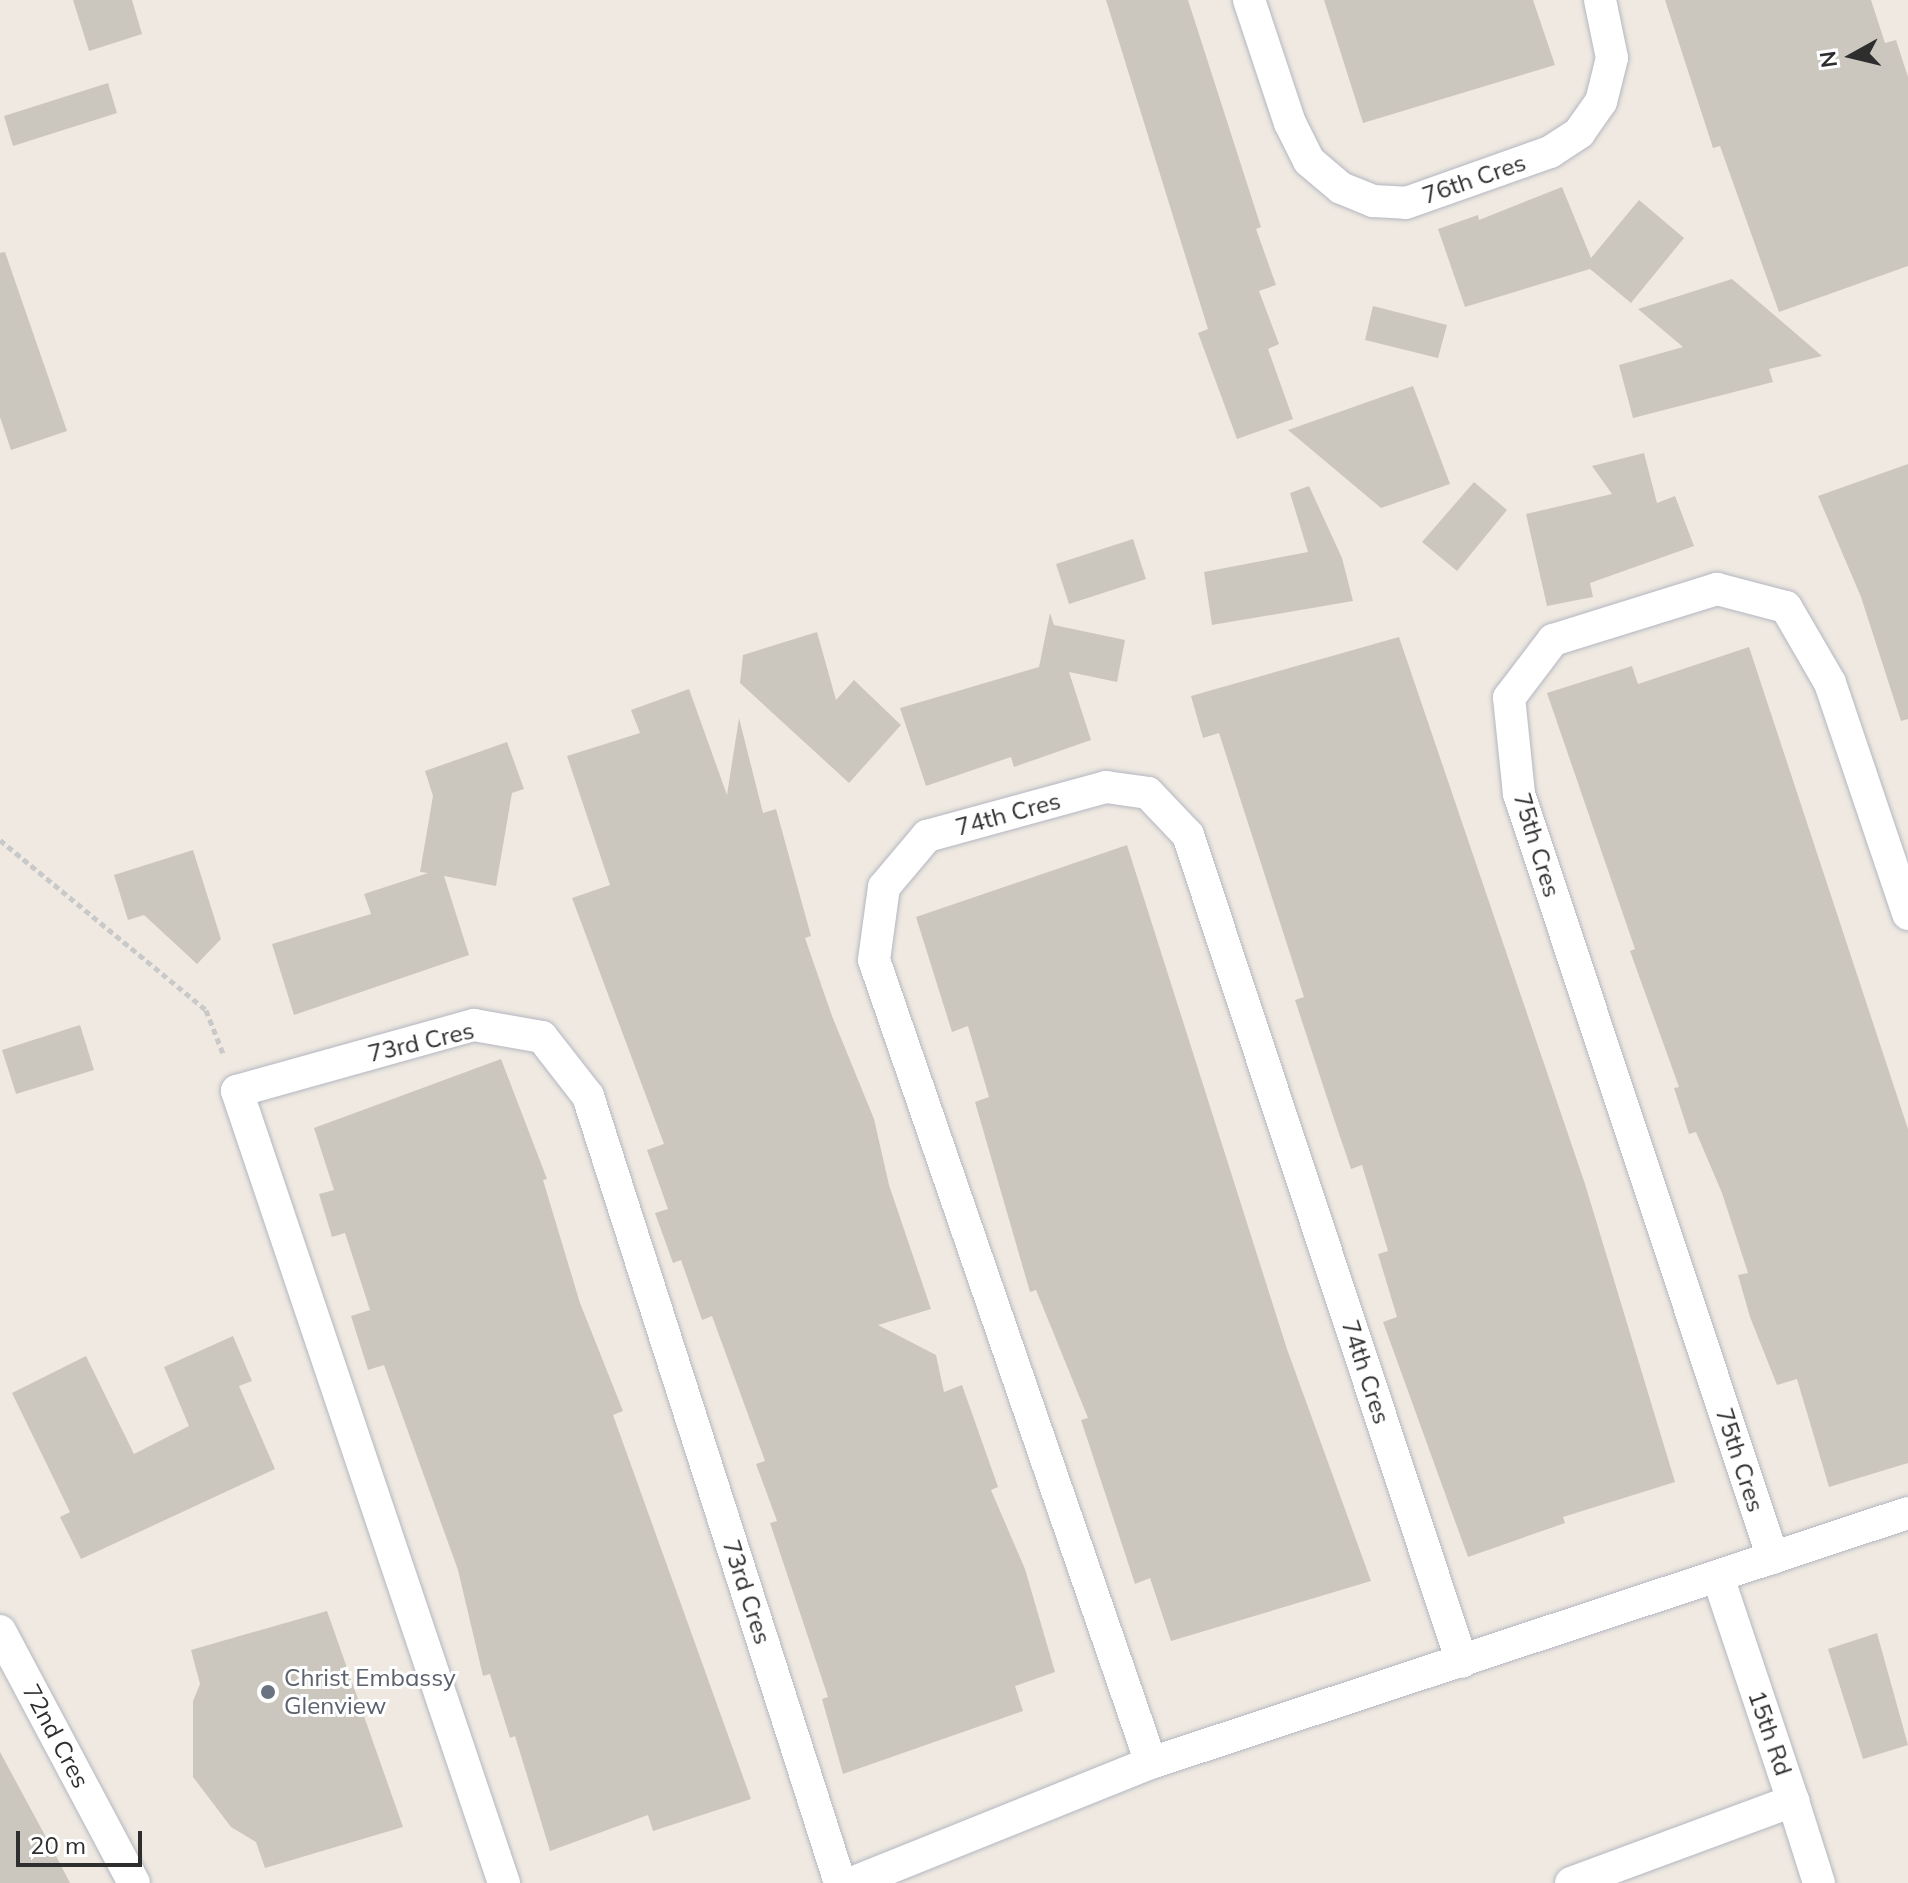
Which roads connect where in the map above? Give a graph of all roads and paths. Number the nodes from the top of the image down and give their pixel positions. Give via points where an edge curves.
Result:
1 (1249, 0) edge
2 (1600, 0) edge
3 (0, 840) edge
4 (1908, 914) edge
5 (237, 1091) junction
6 (1908, 1513) edge
7 (1773, 1558) junction
8 (1718, 1577) junction
9 (0, 1631) edge
10 (1462, 1662) junction
11 (1151, 1763) junction
12 (1793, 1801) junction
13 (134, 1883) edge
14 (504, 1883) edge
15 (840, 1883) edge
16 (852, 1883) edge
17 (1571, 1883) edge
18 (1819, 1883) edge

1 - 2 street, 76th Cres via 1290,123 1309,161 1341,188 1373,201 1406,203 1550,152 1579,133 1601,102 1612,58
3 - 5 path via 206,1010
4 - 7 street, 75th Cres via 1830,683 1786,607 1717,589 1553,640 1509,698 1519,794
5 - 14 street
5 - 15 street, 73rd Cres via 474,1025 542,1037 588,1096
6 - 7 street
7 - 8 street
8 - 10 street
8 - 12 street, 15th Rd
9 - 13 street, 72nd Cres
10 - 11 street
10 - 11 street, 74th Cres via 1188,835 1148,793 1106,787 927,836 884,887 874,960
11 - 16 street
12 - 17 street, 15th Rd
12 - 18 street

